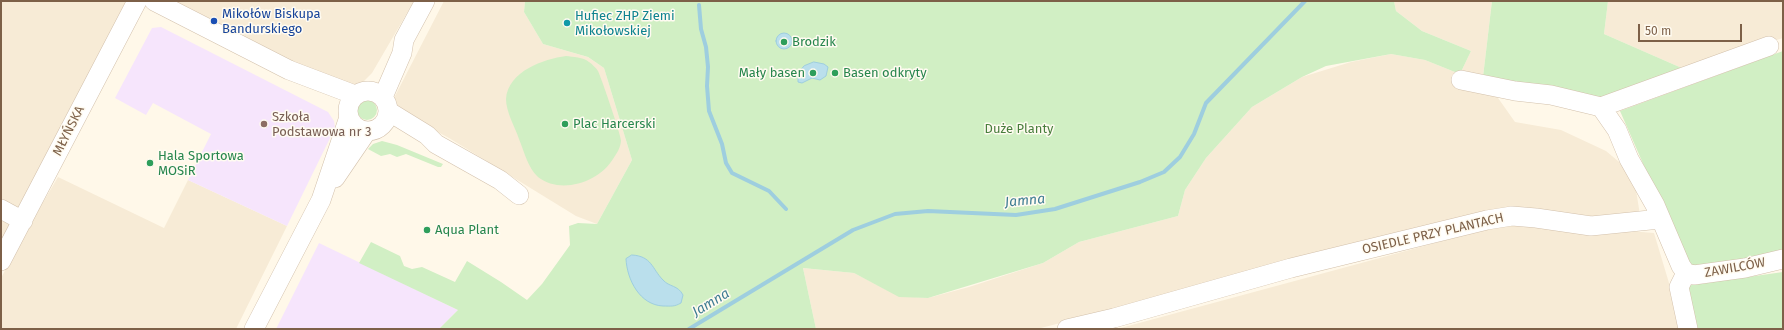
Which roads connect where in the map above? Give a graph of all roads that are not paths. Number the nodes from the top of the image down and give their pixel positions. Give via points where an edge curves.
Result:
1 (137, 1) edge
2 (154, 1) edge
3 (425, 1) edge
4 (1769, 46) dead end
5 (1460, 80) dead end
6 (1601, 107) junction
7 (368, 110) junction
8 (519, 196) dead end
9 (1, 209) edge
10 (1660, 219) junction
11 (23, 221) junction
12 (1783, 259) edge
13 (1, 261) edge
14 (1686, 273) junction
15 (254, 329) edge
16 (1067, 329) edge
17 (1688, 329) edge

1 - 11 street, MŁYŃSKA
2 - 7 street
3 - 7 street via 404,40 402,53
4 - 6 street
5 - 6 street via 1551,95
6 - 10 street via 1617,130
7 - 8 street via 422,143 436,144 500,180
7 - 15 street
9 - 11 street
10 - 14 street
10 - 16 street, OSIEDLE PRZY PLANTACH via 1590,226 1512,216 1486,220 1306,264
11 - 13 street, MŁYŃSKA
12 - 14 street, ZAWILCÓW via 1745,268 1694,275
14 - 17 street via 1679,287

